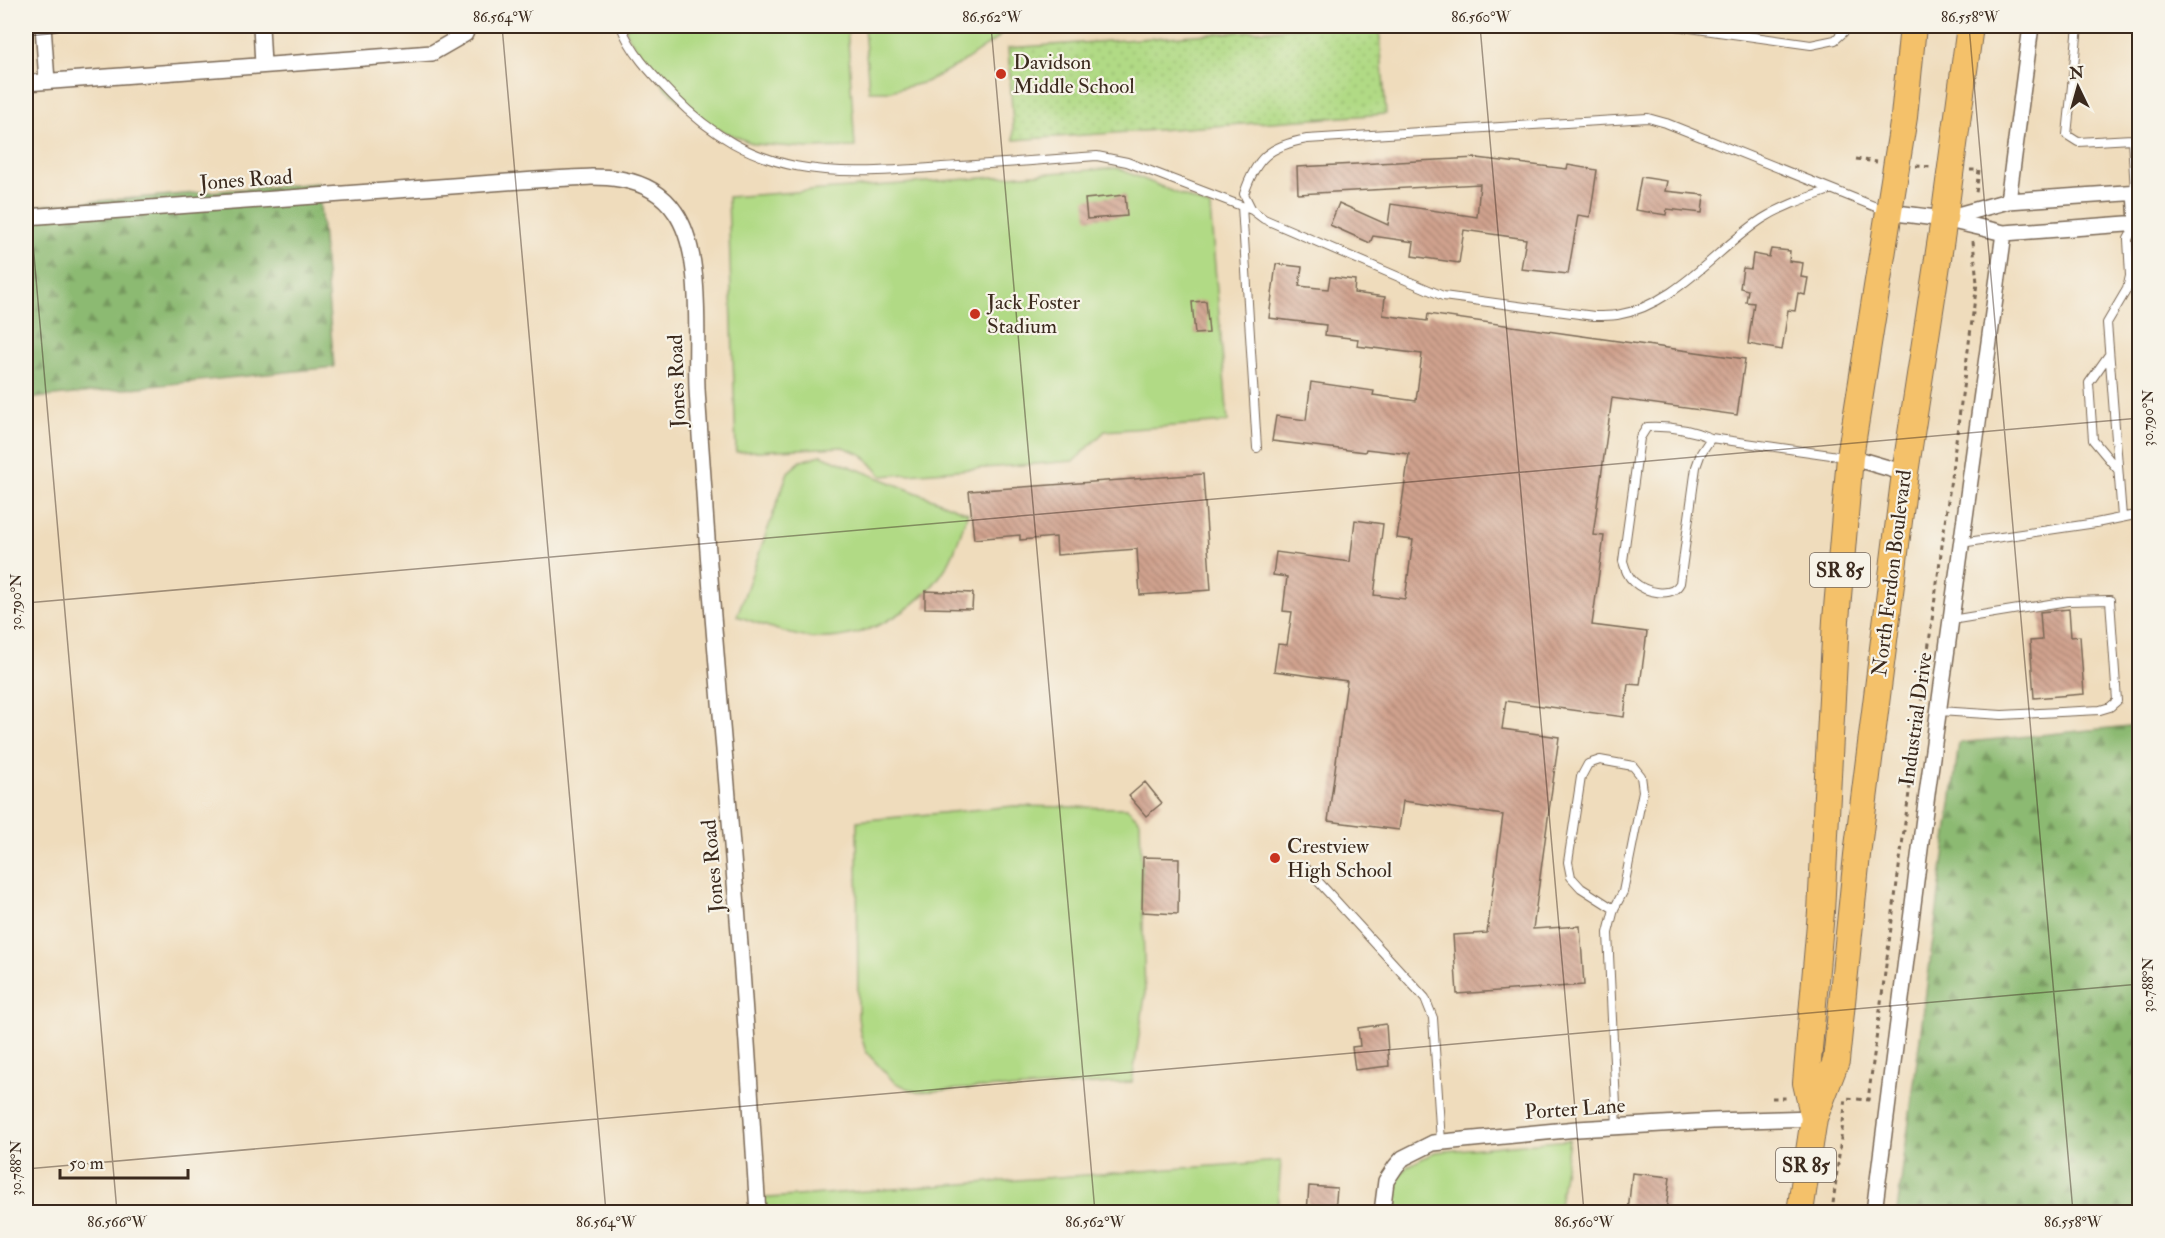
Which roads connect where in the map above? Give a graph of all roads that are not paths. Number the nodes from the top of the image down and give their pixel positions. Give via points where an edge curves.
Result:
1 (43, 26) edge
2 (261, 26) edge
3 (468, 26) edge
4 (621, 26) edge
5 (1676, 26) edge
6 (1847, 26) edge
7 (1913, 26) edge
8 (1970, 26) edge
9 (2031, 26) edge
10 (2078, 26) edge
11 (263, 65) junction
12 (47, 81) junction
13 (26, 82) edge
14 (2136, 139) edge
15 (1830, 189) junction
16 (2137, 192) edge
17 (2008, 201) junction
18 (1242, 206) junction
19 (1252, 210) junction
20 (1887, 212) junction
21 (26, 217) edge
22 (1972, 218) junction
23 (1944, 219) junction
24 (2139, 224) edge
25 (2004, 233) junction
26 (2139, 275) edge
27 (2130, 276) junction
28 (2108, 356) junction
29 (1711, 438) junction
30 (1257, 448) dead end
31 (1850, 458) junction
32 (2118, 470) junction
33 (1905, 473) junction
34 (2139, 514) edge
35 (2122, 518) junction
36 (1962, 543) junction
37 (1951, 620) junction
38 (1938, 711) junction
39 (1304, 866) dead end
40 (1614, 909) junction
41 (1814, 1118) junction
42 (1617, 1127) junction
43 (1441, 1142) junction
44 (758, 1212) edge
45 (1382, 1212) edge
46 (1800, 1212) edge
47 (1874, 1212) edge

1 - 12 street
2 - 11 street
3 - 11 street via 465,34 432,53
4 - 18 lane via 648,69 705,126 777,162 808,170 864,173 1097,156 1127,162
5 - 6 lane via 1811,45 1835,40
7 - 20 main road, North Ferdon Boulevard / SR 85 via 1904,117
8 - 23 main road, North Ferdon Boulevard / SR 85
9 - 17 street
10 - 14 lane via 2067,135 2078,142
11 - 12 street
12 - 13 street
14 - 16 lane
15 - 19 lane via 1785,205 1761,219 1671,292 1641,308 1594,316 1443,296 1264,219
15 - 19 lane via 1666,123 1626,118 1288,143 1268,153 1252,172 1244,194
15 - 20 lane
16 - 17 street
16 - 24 street
17 - 22 street
18 - 19 lane
18 - 30 lane
20 - 23 street
20 - 31 main road, North Ferdon Boulevard / SR 85
21 - 44 street, Jones Road via 602,177 642,184 673,209 687,234 694,278 710,584 741,947
22 - 23 street
22 - 25 street
23 - 33 main road, North Ferdon Boulevard / SR 85
24 - 25 street
24 - 27 lane via 2128,239
25 - 36 street, Industrial Drive
26 - 27 lane
27 - 28 lane via 2127,289 2106,323
28 - 32 lane
28 - 32 lane via 2089,383 2093,440
29 - 29 lane via 1657,426 1647,427 1640,438 1623,561 1632,581 1645,589 1670,593 1680,583 1696,467
29 - 31 lane
31 - 33 street
31 - 41 main road, North Ferdon Boulevard / SR 85 via 1806,1083
32 - 35 lane
33 - 41 main road, North Ferdon Boulevard / SR 85 via 1858,843 1836,1061
34 - 35 lane
35 - 36 lane
36 - 37 street, Industrial Drive
37 - 38 street, Industrial Drive
37 - 38 lane via 2068,602 2110,600 2117,700 2100,710 2002,715
38 - 47 street, Industrial Drive
39 - 43 lane via 1428,1003 1433,1018
40 - 40 lane via 1623,892 1643,791 1641,776 1633,766 1600,760 1588,764 1581,777 1568,862 1571,877 1581,888
40 - 42 lane via 1608,933
41 - 42 street, Porter Lane
41 - 46 main road, North Ferdon Boulevard / SR 85
42 - 43 street, Porter Lane
43 - 45 street, Porter Lane via 1416,1150 1396,1166 1386,1181

